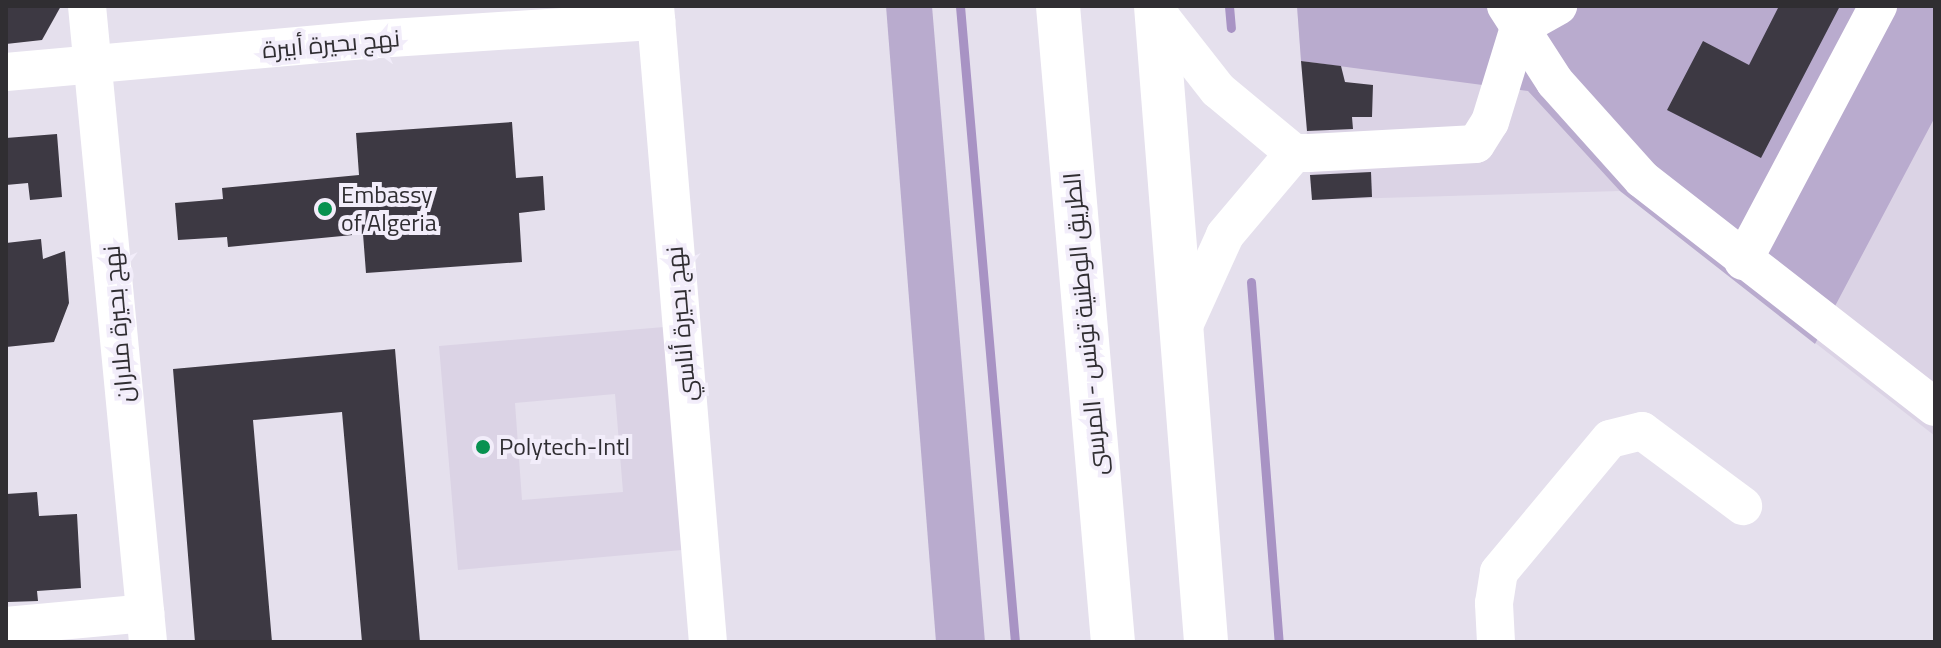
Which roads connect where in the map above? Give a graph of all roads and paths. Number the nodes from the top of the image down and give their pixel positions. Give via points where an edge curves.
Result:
1 (87, 6) edge
2 (1058, 6) edge
3 (1558, 6) edge
4 (1878, 6) edge
5 (1156, 9) edge
6 (655, 14) edge
7 (1513, 17) edge
8 (93, 65) junction
9 (6, 72) edge
10 (1294, 153) junction
11 (1743, 261) junction
12 (1181, 332) junction
13 (1935, 407) edge
14 (1743, 506) dead end
15 (6, 626) edge
16 (146, 628) edge
17 (708, 642) edge
18 (1113, 642) edge
19 (1206, 642) edge
20 (1496, 642) edge

1 - 8 street, نهج بحيرة ملاران
2 - 18 highway, الطريق الوطنية تونس - المرسى
3 - 7 street
4 - 11 street
5 - 10 street via 1218,90
5 - 12 highway
6 - 8 street, نهج بحيرة أبيرة
6 - 17 street, نهج بحيرة أناسي
7 - 10 street via 1490,122 1476,144
7 - 11 street via 1605,142 1671,205
8 - 9 street, نهج بحيرة أبيرة
8 - 16 street, نهج بحيرة ملاران
10 - 12 street via 1225,235
11 - 13 street
12 - 19 highway
14 - 20 street via 1642,431 1610,439 1499,572
15 - 16 street

